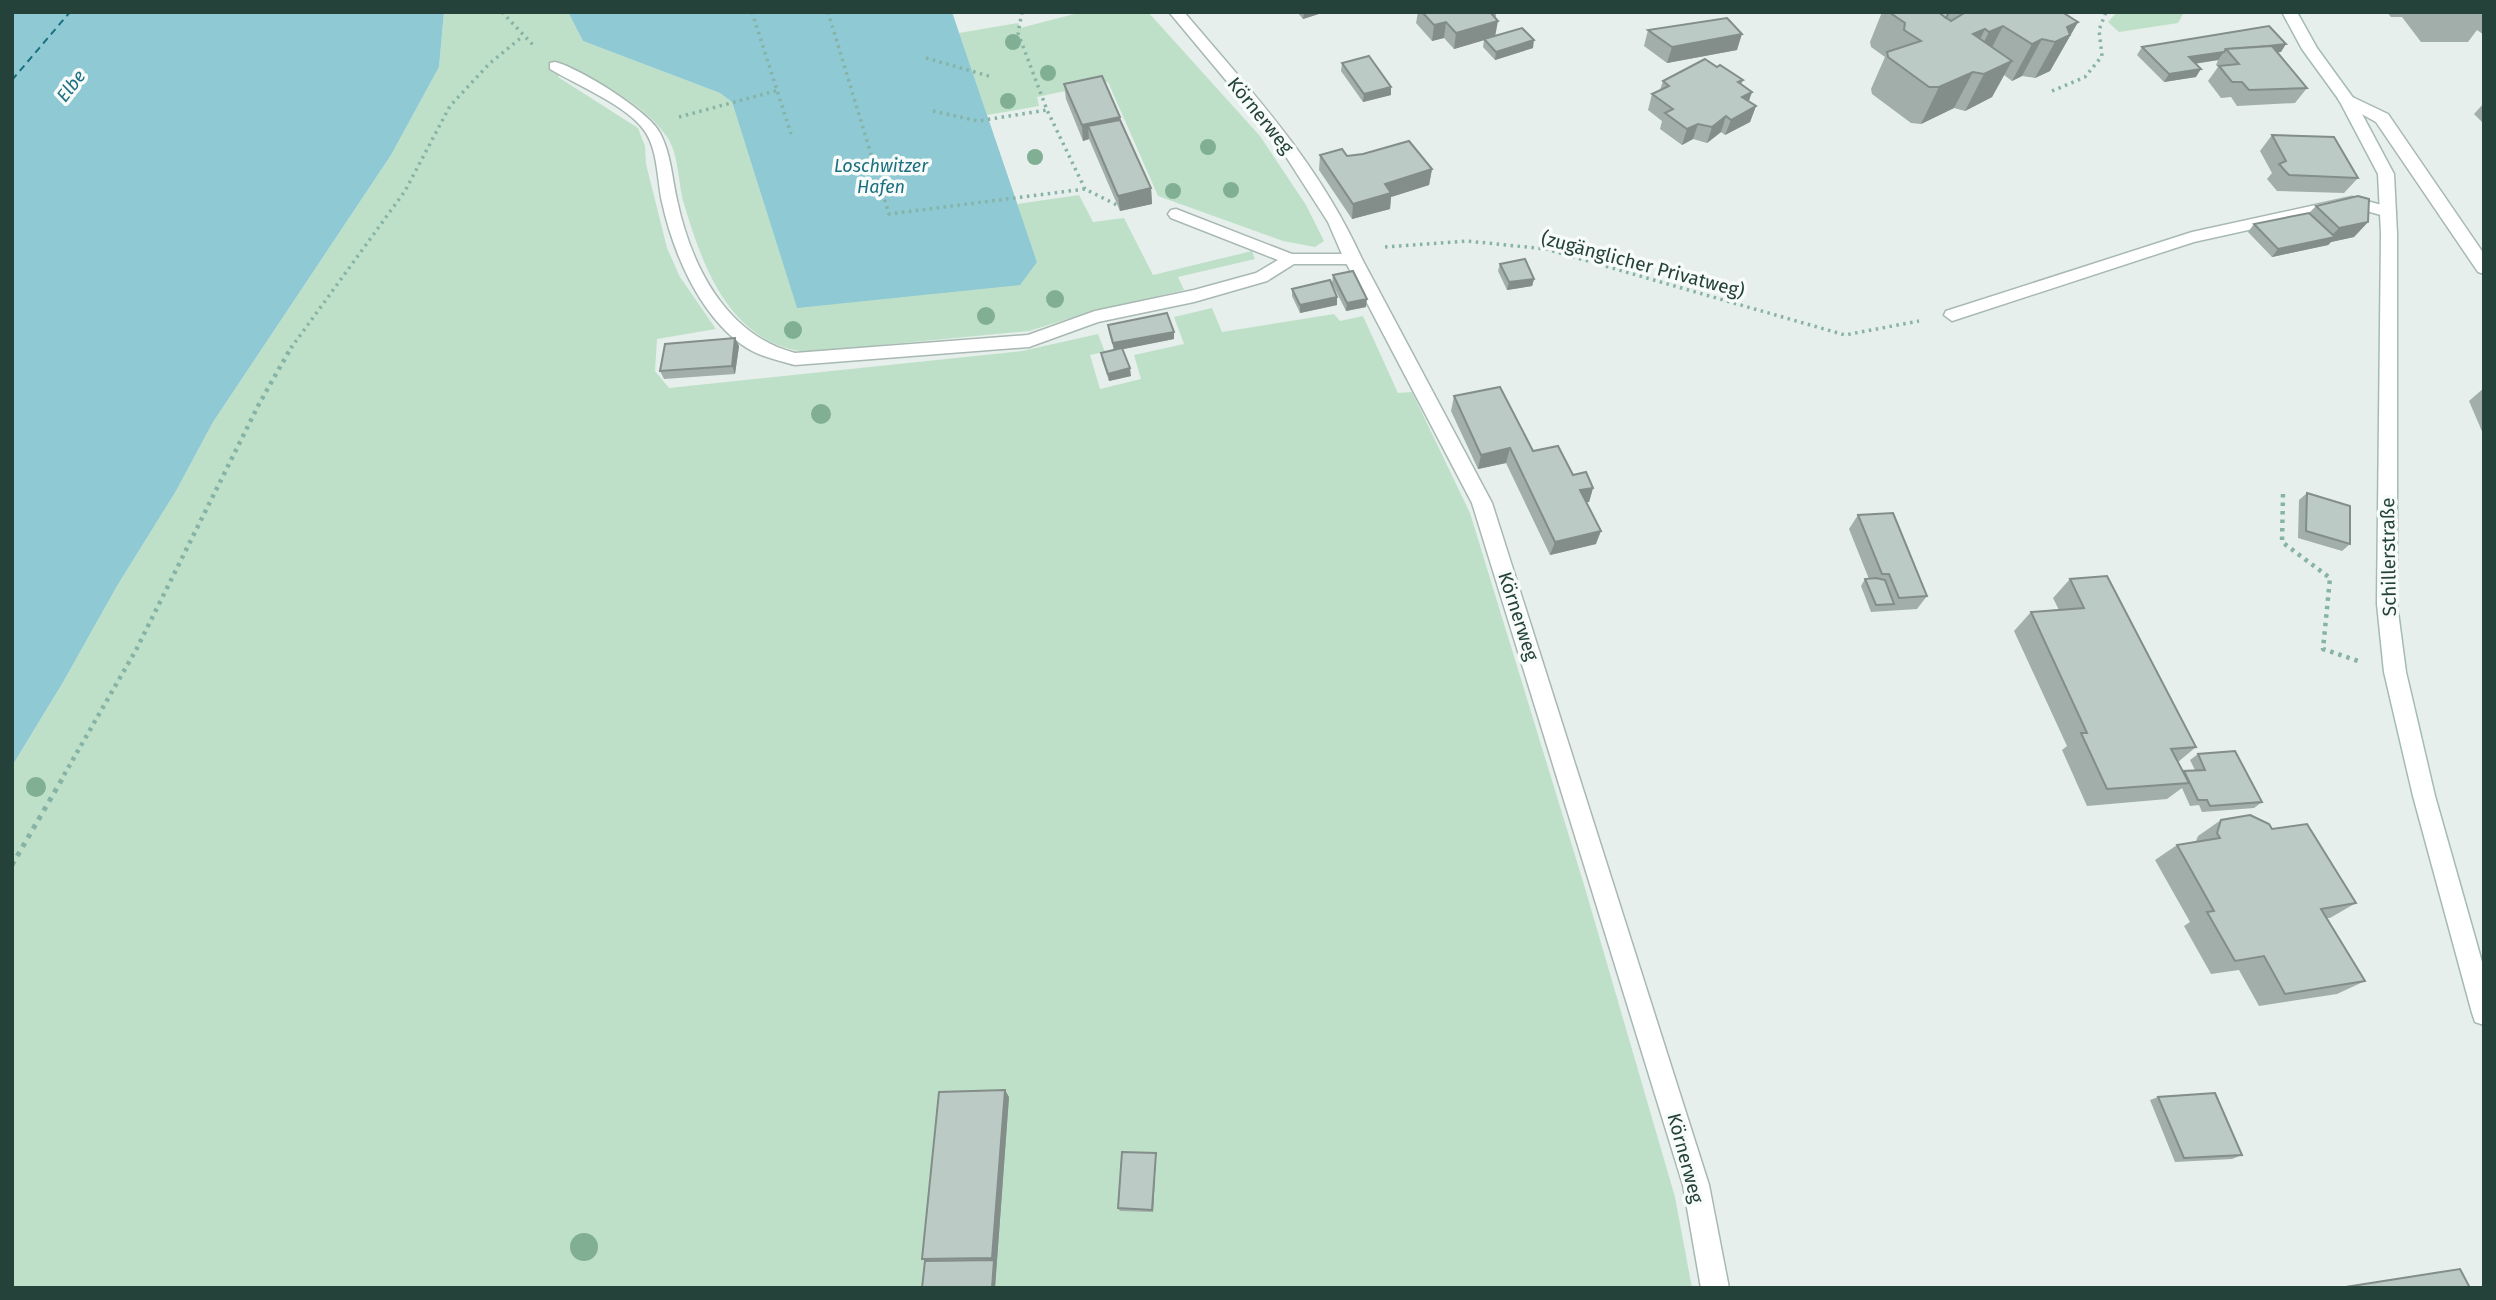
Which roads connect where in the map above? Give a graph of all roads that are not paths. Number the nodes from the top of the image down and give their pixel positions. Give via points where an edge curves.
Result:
1 (1176, 12) edge
2 (2289, 12) edge
3 (555, 66) road end
4 (2346, 99) junction
5 (2388, 212) junction
6 (1176, 214) dead end
7 (1351, 254) junction
8 (1291, 260) junction
9 (2484, 268) edge
10 (1952, 315) dead end
11 (2484, 1013) edge
12 (1715, 1288) edge

1 - 7 street, Körnerweg via 1280,134 1336,221
2 - 4 street, Schillerstraße
3 - 8 lane via 648,125 658,142 672,209 693,274 731,327 775,357 1029,341 1096,317 1261,277
4 - 5 street, Schillerstraße via 2386,174
4 - 9 street, Schillerstraße via 2382,118
5 - 10 lane via 2352,202 2192,237
5 - 11 street, Schillerstraße via 2387,604 2395,672
6 - 8 lane
7 - 8 lane
7 - 12 street, Körnerweg via 1482,503 1696,1185

